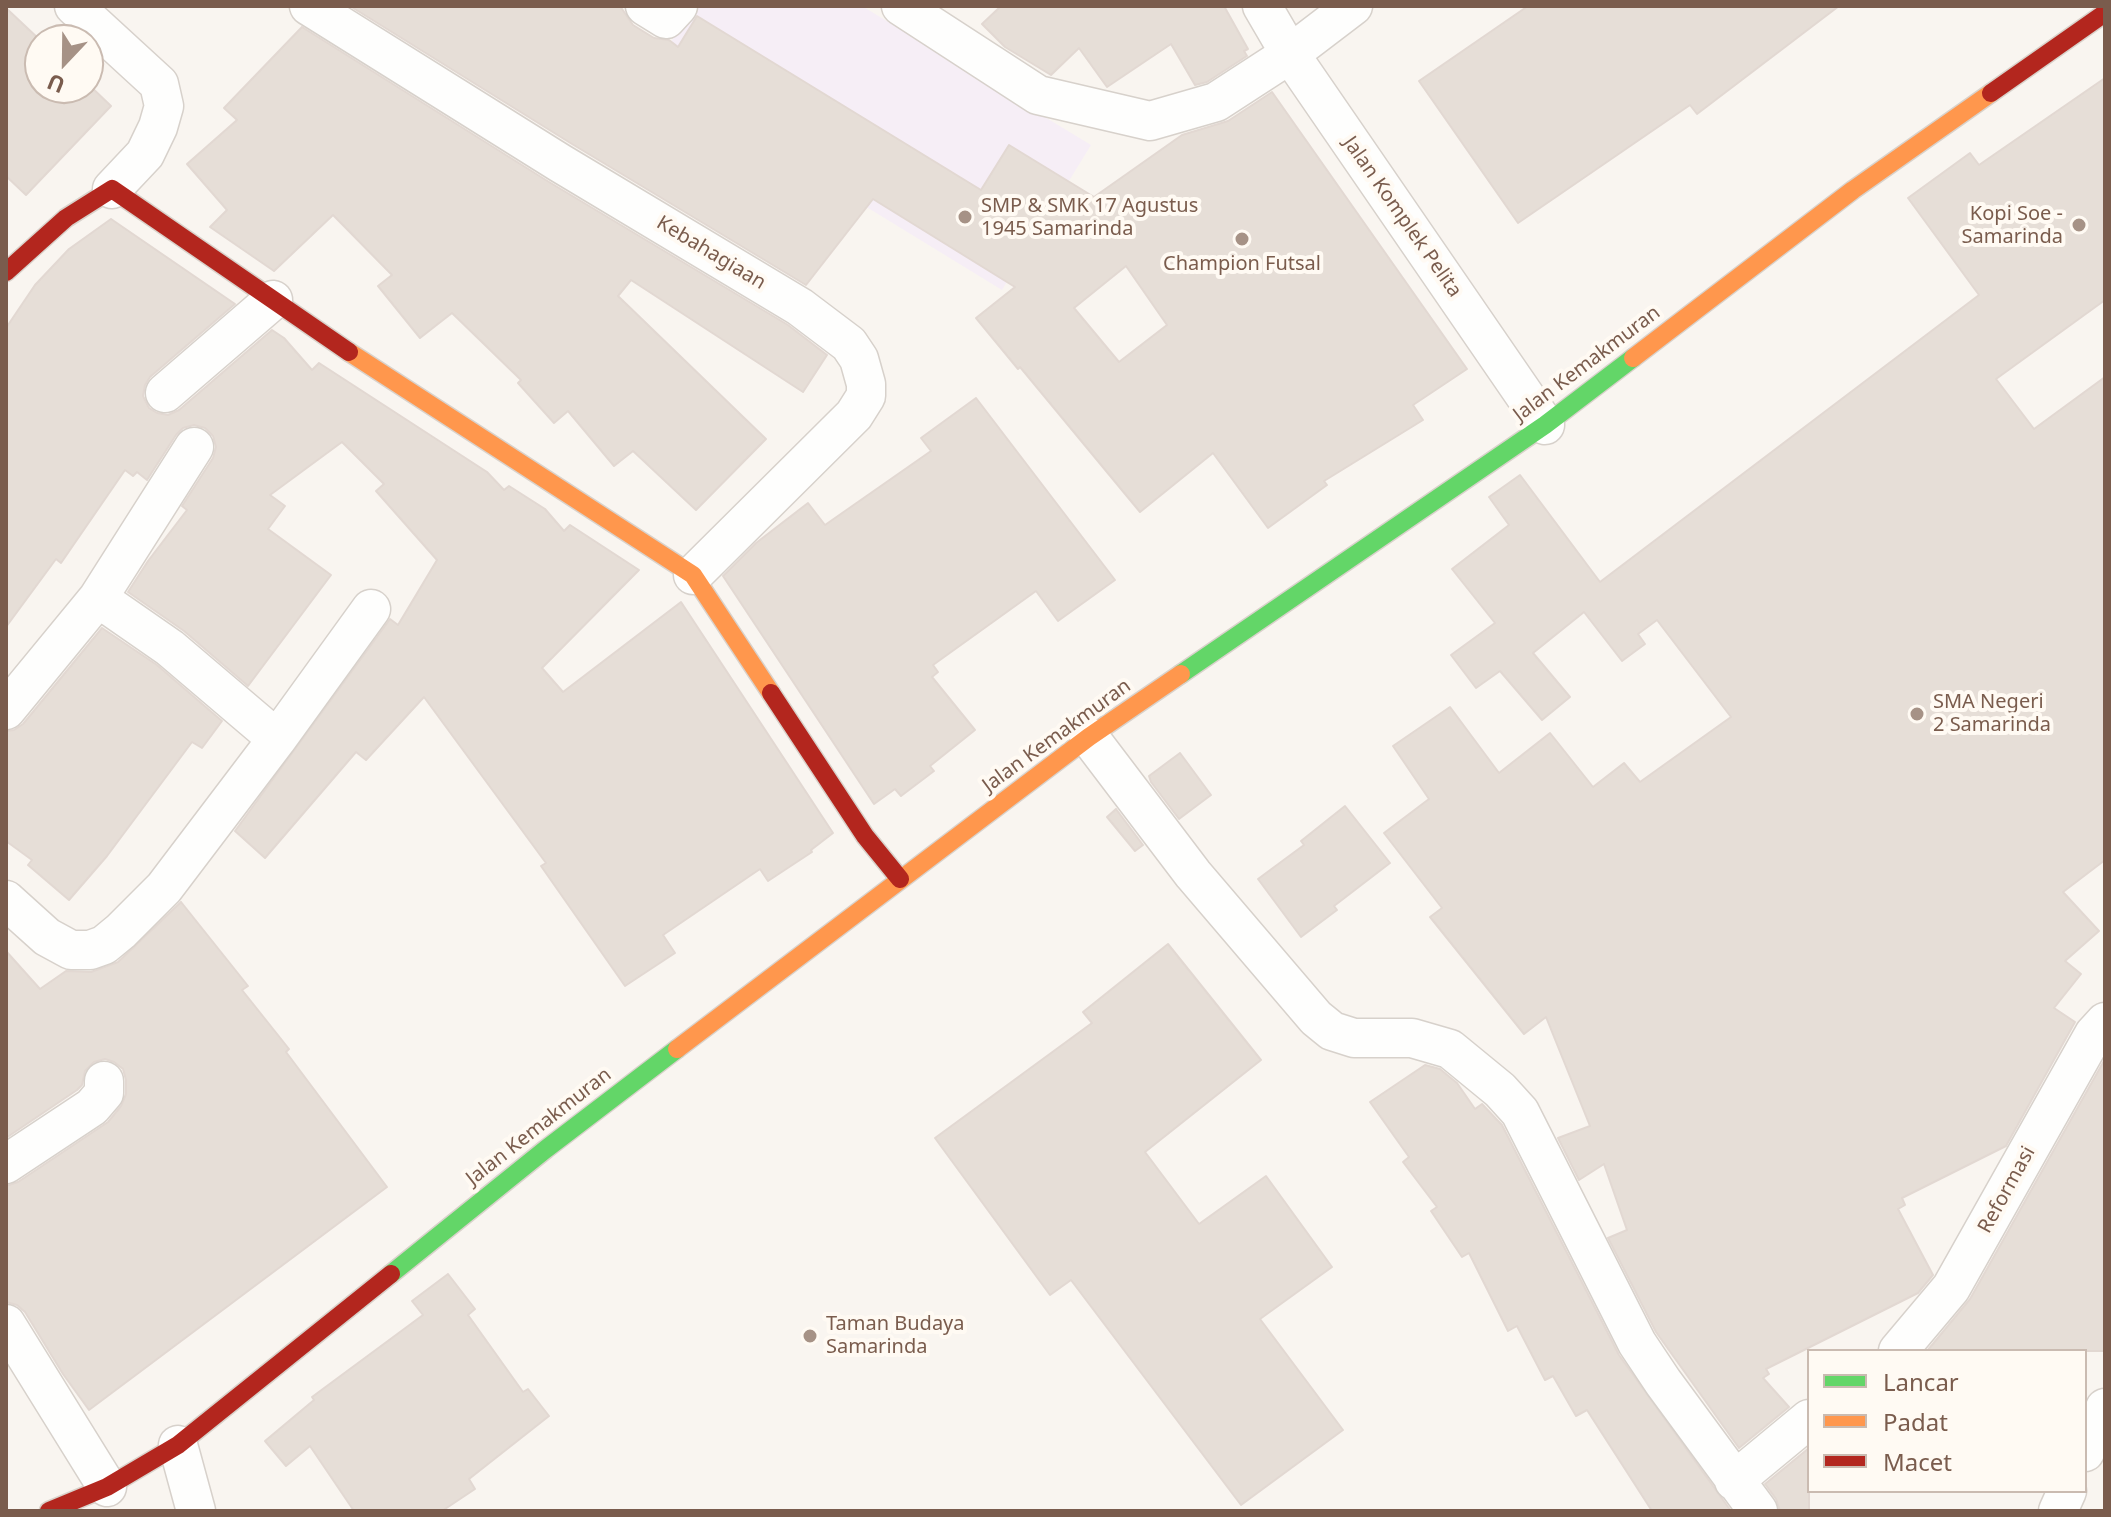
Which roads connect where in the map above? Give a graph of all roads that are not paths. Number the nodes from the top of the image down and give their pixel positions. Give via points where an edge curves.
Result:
1 (74, 6) edge
2 (309, 6) edge
3 (901, 6) edge
4 (1262, 6) edge
5 (1353, 6) edge
6 (2105, 13) edge
7 (1290, 54) junction
8 (112, 189) junction
9 (8, 266) edge
10 (273, 300) junction
11 (165, 393) dead end
12 (1545, 425) junction
13 (194, 447) dead end
14 (693, 575) junction
15 (98, 598) junction
16 (371, 609) dead end
17 (6, 710) edge
18 (1089, 737) junction
19 (277, 739) junction
20 (900, 879) junction
21 (6, 900) edge
22 (2105, 1022) edge
23 (104, 1081) dead end
24 (6, 1164) edge
25 (6, 1324) edge
26 (1900, 1349) edge
27 (2105, 1408) edge
28 (1807, 1421) edge
29 (178, 1445) junction
30 (2087, 1448) edge
31 (1734, 1481) junction
32 (107, 1487) junction
33 (49, 1511) edge
34 (196, 1511) edge
35 (1758, 1511) edge

1 - 8 street via 159,84 164,106 145,154
2 - 14 street, Kebahagiaan via 800,307 849,344 864,372 866,396 854,415
3 - 7 street via 1038,95 1150,121 1216,102
4 - 7 street, Jalan Komplek Pelita
5 - 7 street
6 - 12 street, Jalan Kemakmuran via 1853,190
7 - 12 street, Jalan Komplek Pelita
8 - 9 street via 66,218
8 - 10 street
10 - 11 street
10 - 14 street
12 - 18 street, Jalan Kemakmuran
13 - 15 street
14 - 20 street via 865,836
15 - 17 street
15 - 19 street via 170,648
16 - 19 street
18 - 20 street, Jalan Kemakmuran
18 - 31 street via 1193,874 1316,1018 1332,1031 1354,1038 1412,1038 1450,1049 1520,1112 1637,1343
19 - 21 street via 164,888 104,945 71,950 47,937
20 - 29 street, Jalan Kemakmuran via 546,1149
22 - 26 street, Reformasi via 1951,1288
23 - 24 street via 104,1093 92,1107
25 - 32 street
27 - 30 street
28 - 31 street
29 - 32 street, Jalan Kemakmuran
29 - 34 street
31 - 35 street
32 - 33 street, Jalan Kemakmuran

